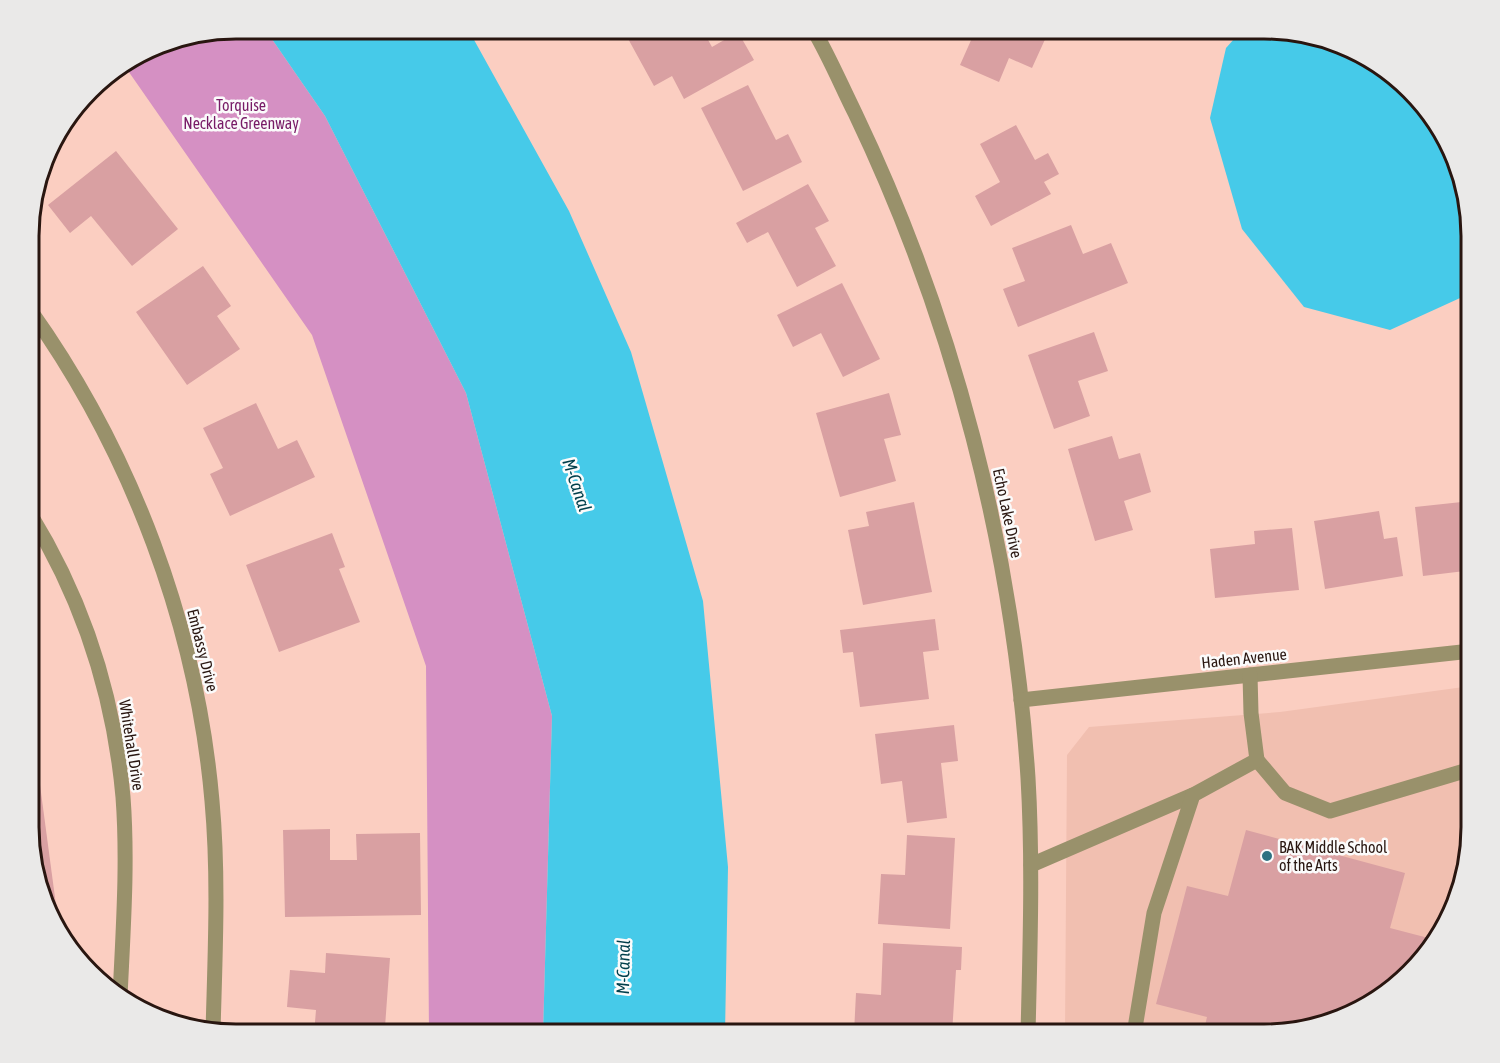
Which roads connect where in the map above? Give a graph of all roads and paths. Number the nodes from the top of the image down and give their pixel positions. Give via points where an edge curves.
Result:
1 (823, 39) edge
2 (39, 322) edge
3 (39, 528) edge
4 (1461, 652) edge
5 (1250, 675) junction
6 (1021, 700) junction
7 (1257, 760) junction
8 (1461, 772) edge
9 (1192, 795) junction
10 (1031, 865) junction
11 (121, 986) edge
12 (213, 1022) edge
13 (1028, 1024) edge
14 (1136, 1024) edge

1 - 6 street, Echo Lake Drive via 919,265 954,370 983,477 1005,586
2 - 12 street, Embassy Drive via 92,407 128,482 159,559 183,638 201,718 212,800 216,883
3 - 11 street, Whitehall Drive via 75,600 113,725 123,798 125,896
4 - 5 street, Haden Avenue
5 - 6 street, Haden Avenue
5 - 7 street
6 - 10 street, Echo Lake Drive
7 - 8 street via 1285,793 1330,811
7 - 9 street
9 - 10 street
9 - 14 street via 1154,913
10 - 13 street, Echo Lake Drive

